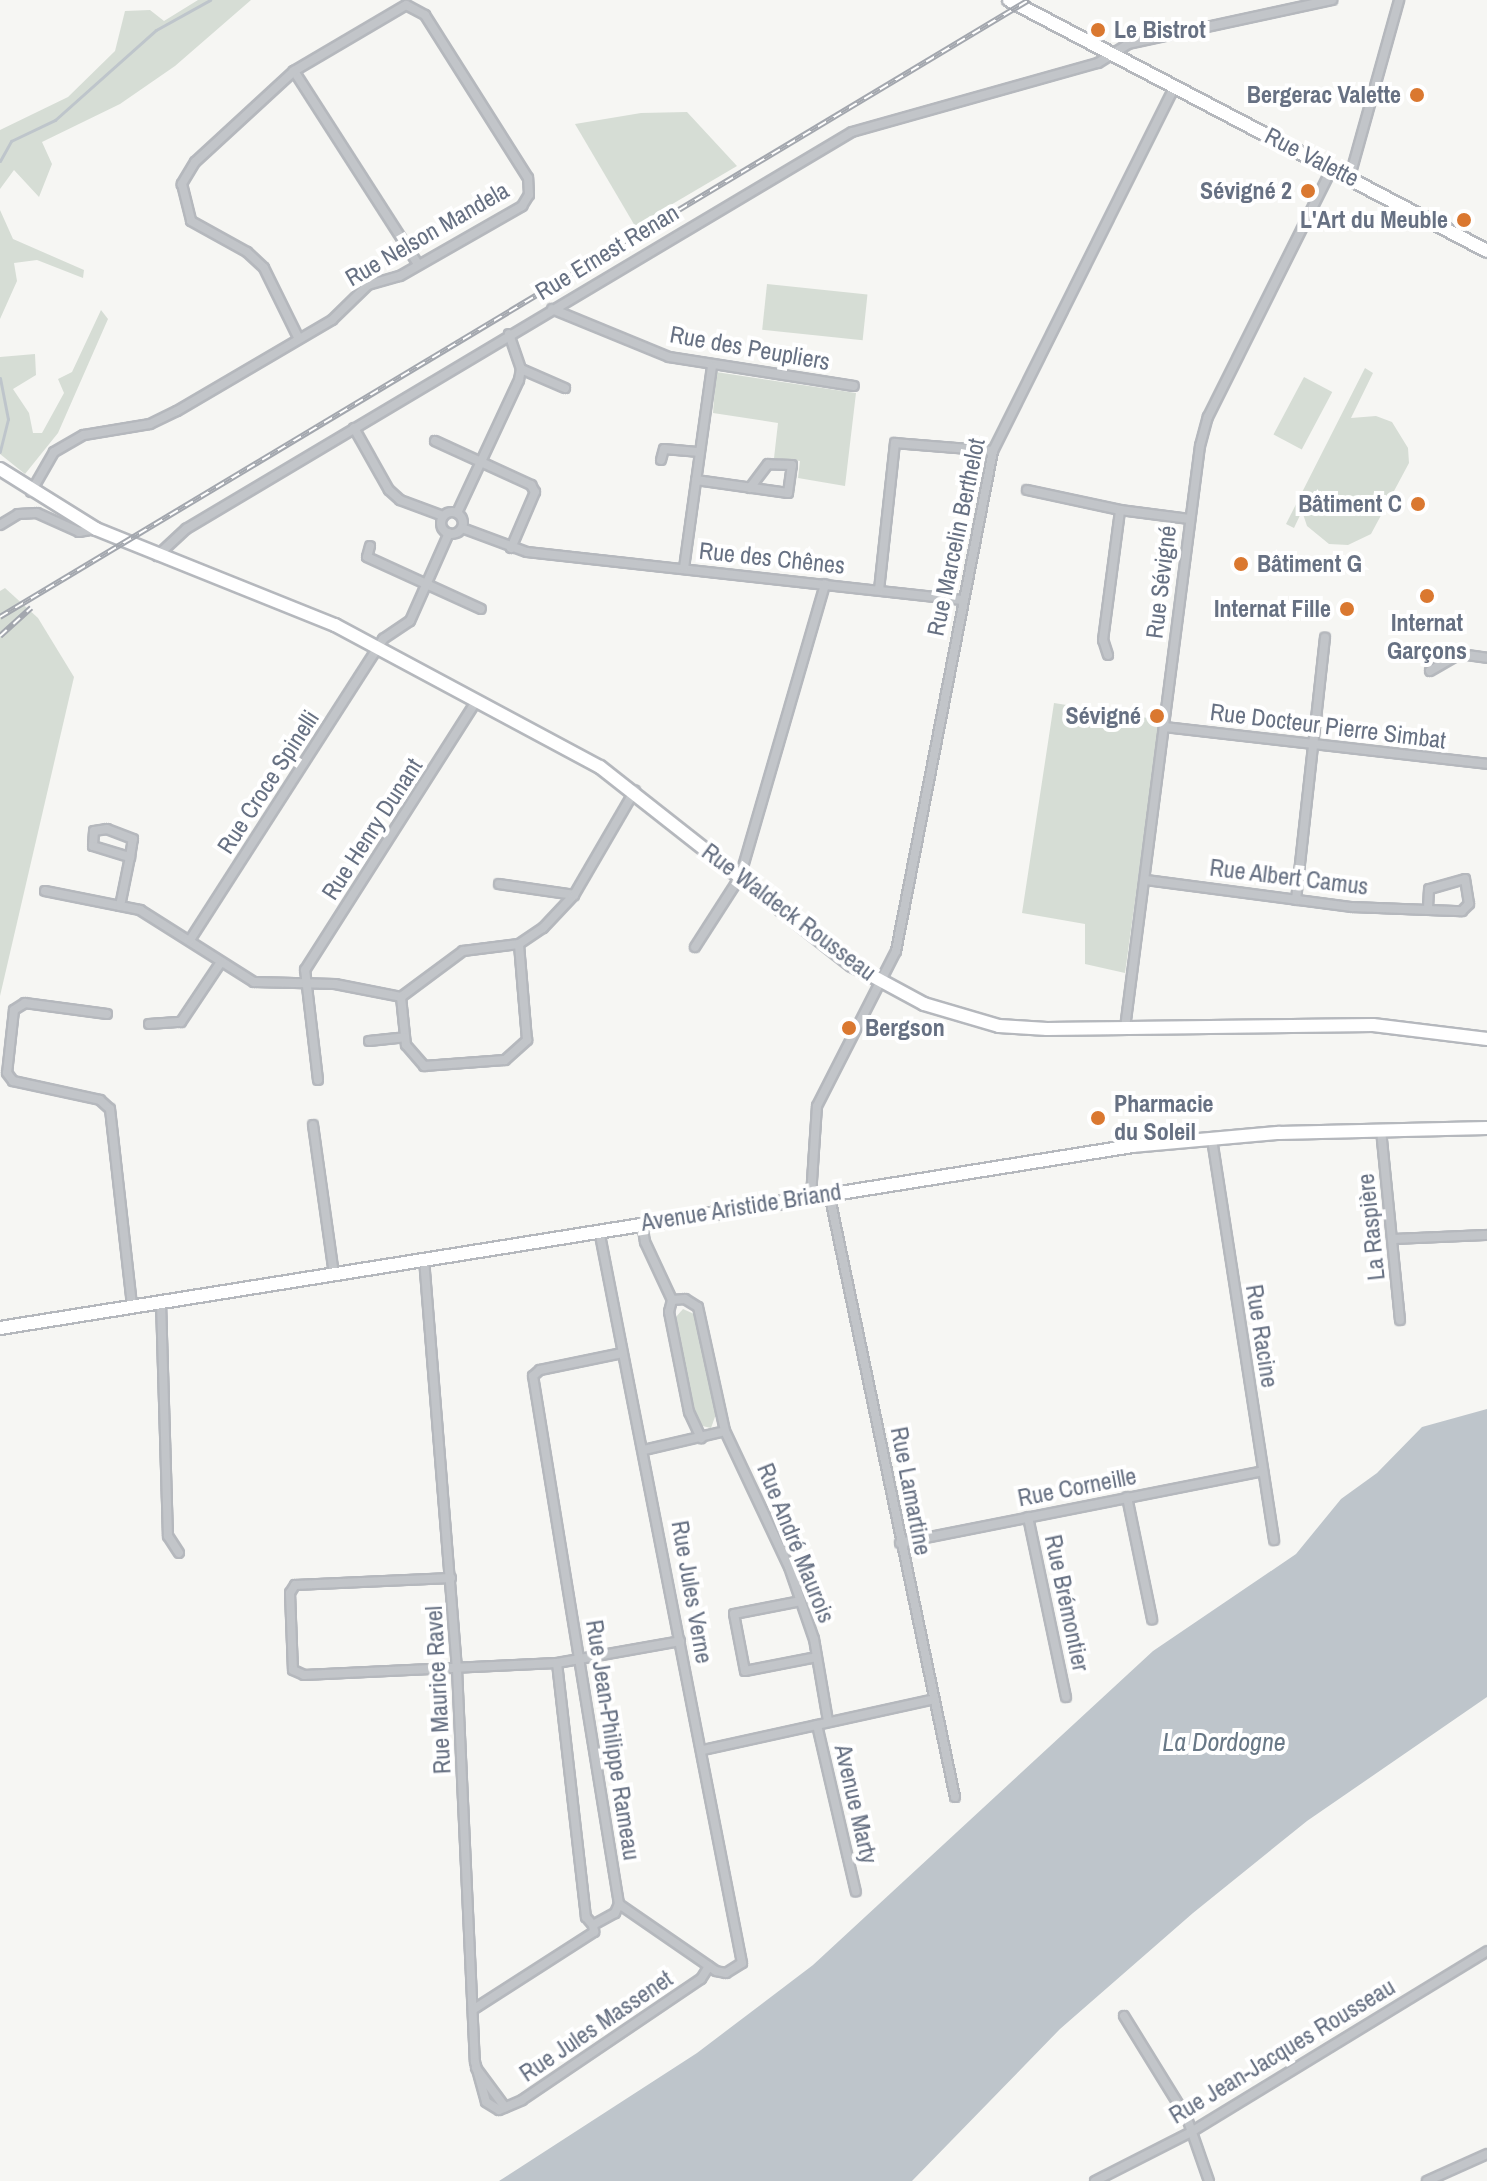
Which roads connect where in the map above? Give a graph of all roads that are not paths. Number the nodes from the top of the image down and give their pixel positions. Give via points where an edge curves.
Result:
1 (1009, 0) edge
2 (1332, 0) edge
3 (1399, 0) edge
4 (1112, 54) junction
5 (294, 71) junction
6 (1175, 86) junction
7 (1332, 168) junction
8 (1350, 176) junction
9 (1487, 251) edge
10 (418, 264) junction
11 (552, 309) junction
12 (509, 334) junction
13 (299, 339) junction
14 (712, 366) junction
15 (521, 369) junction
16 (854, 386) dead end
17 (565, 388) dead end
18 (354, 428) junction
19 (435, 441) dead end
20 (993, 451) junction
21 (700, 452) junction
22 (661, 460) dead end
23 (480, 462) junction
24 (2, 471) edge
25 (696, 480) junction
26 (750, 488) junction
27 (1027, 490) dead end
28 (31, 492) junction
29 (1120, 510) junction
30 (457, 513) junction
31 (443, 516) junction
32 (1189, 519) junction
33 (0, 525) edge
34 (462, 528) junction
35 (96, 529) junction
36 (449, 533) junction
37 (370, 546) dead end
38 (511, 548) junction
39 (156, 556) junction
40 (684, 568) junction
41 (427, 584) junction
42 (825, 584) junction
43 (879, 590) junction
44 (962, 600) junction
45 (481, 609) dead end
46 (1325, 638) dead end
47 (380, 646) junction
48 (1108, 655) dead end
49 (1487, 658) edge
50 (1430, 671) dead end
51 (478, 699) junction
52 (1164, 727) junction
53 (1313, 745) junction
54 (1487, 764) edge
55 (635, 790) junction
56 (130, 857) junction
57 (740, 877) junction
58 (1146, 880) junction
59 (499, 884) dead end
60 (45, 891) dead end
61 (574, 895) junction
62 (1296, 900) junction
63 (120, 906) junction
64 (1428, 910) junction
65 (190, 940) junction
66 (519, 944) junction
67 (695, 947) dead end
68 (221, 962) junction
69 (306, 982) junction
70 (883, 983) junction
71 (401, 997) junction
72 (107, 1014) dead end
73 (149, 1024) dead end
74 (1125, 1028) junction
75 (405, 1037) junction
76 (1487, 1039) edge
77 (369, 1041) dead end
78 (318, 1080) dead end
79 (313, 1125) dead end
80 (1487, 1128) edge
81 (1381, 1130) junction
82 (1212, 1139) junction
83 (829, 1193) junction
84 (811, 1196) junction
85 (642, 1223) junction
86 (599, 1229) junction
87 (1487, 1235) edge
88 (1392, 1239) junction
89 (424, 1259) junction
90 (334, 1274) junction
91 (672, 1300) junction
92 (161, 1302) junction
93 (132, 1306) junction
94 (1400, 1320) dead end
95 (0, 1328) edge
96 (622, 1353) junction
97 (725, 1431) junction
98 (701, 1438) junction
99 (644, 1450) junction
100 (1263, 1471) junction
101 (1127, 1497) junction
102 (1028, 1517) junction
103 (1274, 1540) dead end
104 (900, 1543) junction
105 (179, 1553) dead end
106 (451, 1578) junction
107 (801, 1601) junction
108 (1152, 1619) dead end
109 (680, 1641) junction
110 (817, 1657) junction
111 (579, 1659) junction
112 (557, 1663) junction
113 (457, 1669) junction
114 (1066, 1697) dead end
115 (931, 1700) junction
116 (828, 1721) junction
117 (817, 1725) junction
118 (703, 1750) junction
119 (955, 1797) dead end
120 (856, 1892) dead end
121 (619, 1904) junction
122 (593, 1925) junction
123 (1487, 1951) edge
124 (709, 1966) junction
125 (474, 2009) junction
126 (1124, 2016) dead end
127 (476, 2068) junction
128 (502, 2109) junction
129 (1191, 2132) junction
130 (1487, 2154) edge
131 (1095, 2181) edge
132 (1209, 2181) edge
133 (1427, 2181) edge

1 - 4 main road, Rue Valette
2 - 4 street, Rue Ernest Renan via 1128,44
3 - 8 street
4 - 6 main road, Rue Valette
4 - 11 street, Rue Ernest Renan via 1098,63 852,132
5 - 10 street
5 - 10 street, Rue Nelson Mandela via 396,8 406,5 425,15 530,186 522,206
5 - 13 street, Rue Nelson Mandela via 187,170 182,195 191,221 238,246 264,268
6 - 7 main road, Rue Valette
6 - 20 street, Rue Marcelin Berthelot
7 - 8 main road, Rue Valette
7 - 32 street, Rue Sévigné via 1208,417
8 - 9 main road, Rue Valette
10 - 13 street, Rue Nelson Mandela via 368,285 332,320
11 - 12 street, Rue Ernest Renan
11 - 14 street, Rue des Peupliers via 669,357
12 - 15 street
12 - 18 street, Rue Ernest Renan
13 - 28 street, Rue Nelson Mandela via 150,424 84,435 54,452
14 - 16 street, Rue des Peupliers
14 - 21 street
15 - 17 street
15 - 23 street
18 - 31 street via 389,490 400,500
18 - 39 street, Rue Ernest Renan via 186,529
19 - 23 street
20 - 43 street via 895,443
20 - 44 street, Rue Marcelin Berthelot
21 - 22 street via 664,449
21 - 25 street
23 - 30 street
23 - 38 street via 531,485 535,492
24 - 28 main road, Rue Waldeck Rousseau
25 - 26 street
25 - 40 street
26 - 26 street via 788,493 792,465 768,464
27 - 29 street
28 - 35 main road, Rue Waldeck Rousseau
29 - 32 street
29 - 48 street via 1103,640
30 - 31 street
30 - 34 street
31 - 36 street via 442,526
32 - 52 street, Rue Sévigné
33 - 35 street via 18,514 37,513 79,532 91,534
34 - 36 street
34 - 38 street, Rue des Chênes
35 - 39 main road, Rue Waldeck Rousseau
36 - 41 street, Rue Croce Spinelli
37 - 41 street via 367,557
38 - 40 street, Rue des Chênes
39 - 47 main road, Rue Waldeck Rousseau
40 - 42 street, Rue des Chênes
41 - 45 street
41 - 47 street, Rue Croce Spinelli via 410,621
42 - 43 street, Rue des Chênes
42 - 57 street
43 - 44 street, Rue des Chênes
44 - 70 street, Rue Marcelin Berthelot via 896,951
46 - 53 street
47 - 51 main road, Rue Waldeck Rousseau
47 - 65 street, Rue Croce Spinelli
49 - 50 street via 1460,654
51 - 55 main road, Rue Waldeck Rousseau
51 - 69 street, Rue Henry Dunant via 305,970
52 - 53 street, Rue Docteur Pierre Simbat
52 - 58 street, Rue Sévigné
53 - 54 street, Rue Docteur Pierre Simbat
53 - 62 street
55 - 57 main road, Rue Waldeck Rousseau
55 - 61 street
56 - 56 street via 129,835 94,831 93,846
56 - 63 street
57 - 67 street
57 - 70 main road, Rue Waldeck Rousseau
58 - 62 street, Rue Albert Camus
58 - 74 street, Rue Sévigné
59 - 61 street
60 - 63 street
61 - 66 street
62 - 64 street, Rue Albert Camus
63 - 65 street via 147,913
64 - 64 street, Rue Albert Camus via 1462,911 1469,904 1465,879 1429,889
65 - 68 street
66 - 71 street via 463,951
66 - 75 street via 528,1024 527,1040 516,1053 505,1060 424,1066 414,1059
68 - 69 street via 254,982
68 - 73 street via 181,1022
69 - 71 street
69 - 78 street
70 - 74 main road, Rue Waldeck Rousseau via 924,1004 999,1026
70 - 84 street, Rue Marcelin Berthelot via 817,1106
71 - 75 street
72 - 93 street via 25,1003 14,1010 7,1073 13,1081 100,1100 110,1109
74 - 76 main road, Rue Waldeck Rousseau via 1373,1025
75 - 77 street
79 - 90 street
80 - 81 main road, Avenue Aristide Briand
81 - 82 main road, Avenue Aristide Briand
81 - 88 street, La Raspière
82 - 83 main road, Avenue Aristide Briand via 1132,1146
82 - 100 street, Rue Racine
83 - 84 main road, Avenue Aristide Briand
83 - 104 street, Rue Lamartine
84 - 85 main road, Avenue Aristide Briand
85 - 86 main road, Avenue Aristide Briand
85 - 91 street via 645,1242
86 - 89 main road, Avenue Aristide Briand
86 - 96 street, Rue Jules Verne
87 - 88 street
88 - 94 street, La Raspière
89 - 90 main road, Avenue Aristide Briand
89 - 106 street, Rue Maurice Ravel
90 - 92 main road, Avenue Aristide Briand
91 - 97 street, Rue André Maurois via 685,1299 698,1307
91 - 98 street via 669,1312 689,1412
92 - 93 main road, Avenue Aristide Briand
92 - 105 street via 168,1536
93 - 95 main road, Avenue Aristide Briand
96 - 99 street, Rue Jules Verne
96 - 111 street, Rue Jean-Philippe Rameau via 540,1370 533,1376
97 - 98 street
97 - 107 street, Rue André Maurois
98 - 99 street
99 - 109 street, Rue Jules Verne
100 - 101 street, Rue Corneille
100 - 103 street, Rue Racine
101 - 102 street, Rue Corneille
101 - 108 street
102 - 104 street, Rue Corneille
102 - 114 street, Rue Brémontier
104 - 115 street, Rue Lamartine
106 - 113 street, Rue Maurice Ravel
106 - 113 street via 295,1585 290,1593 293,1670 304,1675
107 - 110 street, Rue André Maurois
107 - 110 street via 734,1614 745,1671
109 - 111 street
109 - 118 street, Rue Jules Verne
110 - 116 street, Rue André Maurois
111 - 112 street
111 - 121 street, Rue Jean-Philippe Rameau
112 - 113 street
112 - 122 street, Rue Jean-Philippe Rameau via 586,1917
113 - 125 street, Rue Maurice Ravel
115 - 116 street
115 - 119 street, Rue Lamartine
116 - 117 street
117 - 118 street
117 - 120 street, Avenue Marty
118 - 124 street, Rue Jules Verne via 742,1963 726,1973
121 - 122 street via 615,1913
121 - 124 street
122 - 125 street via 594,1932
123 - 129 street, Rue Jean-Jacques Rousseau
124 - 128 street, Rue Jules Massenet via 701,1979
125 - 127 street, Rue Maurice Ravel
126 - 129 street
127 - 128 street
127 - 128 street, Rue Maurice Ravel via 486,2102
129 - 131 street, Rue Jean-Jacques Rousseau
129 - 132 street
130 - 133 street

